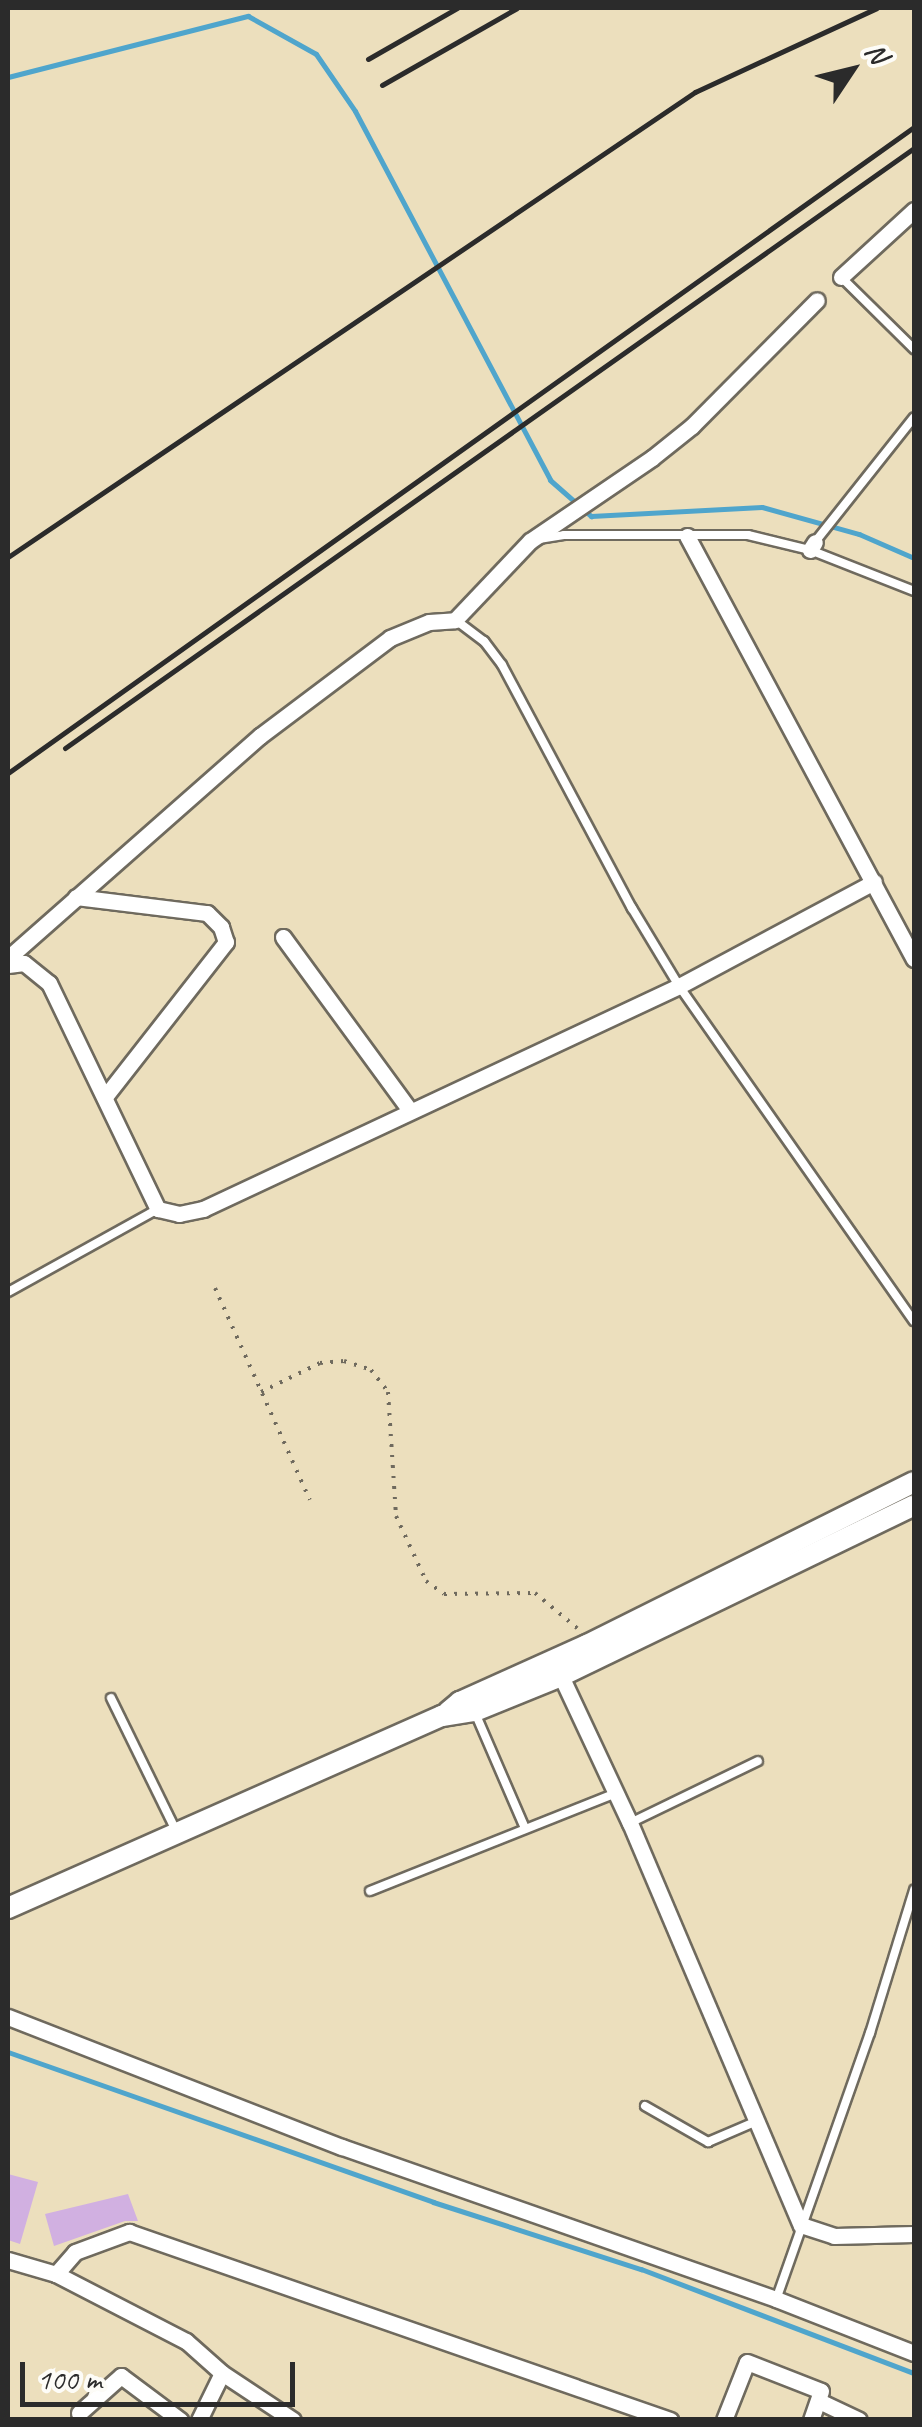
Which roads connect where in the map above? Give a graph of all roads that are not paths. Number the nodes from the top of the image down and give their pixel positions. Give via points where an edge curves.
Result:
1 (914, 210) edge
2 (841, 277) joint
3 (817, 300) dead end
4 (914, 349) edge
5 (914, 417) edge
6 (688, 536) junction
7 (530, 540) junction
8 (812, 546) junction
9 (914, 591) edge
10 (456, 620) junction
11 (874, 882) junction
12 (76, 896) junction
13 (283, 937) dead end
14 (914, 959) edge
15 (8, 961) edge
16 (679, 986) junction
17 (105, 1097) junction
18 (409, 1109) junction
19 (158, 1209) junction
20 (8, 1292) edge
21 (914, 1321) edge
22 (914, 1482) edge
23 (914, 1505) edge
24 (560, 1676) junction
25 (111, 1698) dead end
26 (475, 1711) junction
27 (442, 1716) junction
28 (758, 1761) dead end
29 (616, 1793) junction
30 (630, 1824) junction
31 (525, 1828) junction
32 (177, 1833) junction
33 (914, 1890) edge
34 (370, 1892) dead end
35 (8, 1908) edge
36 (8, 2017) edge
37 (645, 2106) dead end
38 (757, 2121) junction
39 (801, 2225) junction
40 (914, 2234) edge
41 (8, 2260) edge
42 (56, 2274) junction
43 (776, 2299) junction
44 (914, 2354) edge
45 (222, 2373) junction
46 (819, 2400) junction
47 (79, 2413) dead end
48 (180, 2420) edge
49 (199, 2420) edge
50 (293, 2420) edge
51 (670, 2420) edge
52 (724, 2420) edge
53 (811, 2420) edge
54 (859, 2420) edge

1 - 2 street
2 - 4 lane
3 - 7 street via 692,426
5 - 8 lane
6 - 7 lane
6 - 8 lane via 748,535
6 - 11 street
7 - 10 street
8 - 9 lane
10 - 12 street via 429,622 390,638 260,736
10 - 16 lane via 502,665
11 - 14 street
11 - 16 street
12 - 15 street
12 - 17 street via 207,913 226,942
13 - 18 street
15 - 17 street via 24,962 49,983
16 - 18 street
16 - 21 lane
17 - 19 street
18 - 19 street via 203,1209
19 - 20 lane
22 - 27 street via 475,1694
23 - 24 street
24 - 26 street
24 - 29 street
25 - 32 lane
26 - 27 street
26 - 31 lane
27 - 32 street
28 - 30 lane
29 - 30 street
29 - 31 lane
30 - 38 street
31 - 34 lane
32 - 35 street
33 - 39 lane
36 - 43 street via 342,2147
37 - 38 lane via 708,2142
38 - 39 street
39 - 40 street via 834,2236
39 - 43 lane
41 - 42 street
42 - 45 street via 186,2341
42 - 51 street via 76,2252 129,2232
43 - 44 street
45 - 49 street
45 - 50 street
46 - 52 street via 821,2391 747,2362
46 - 53 street
46 - 54 street
47 - 48 street via 121,2376

